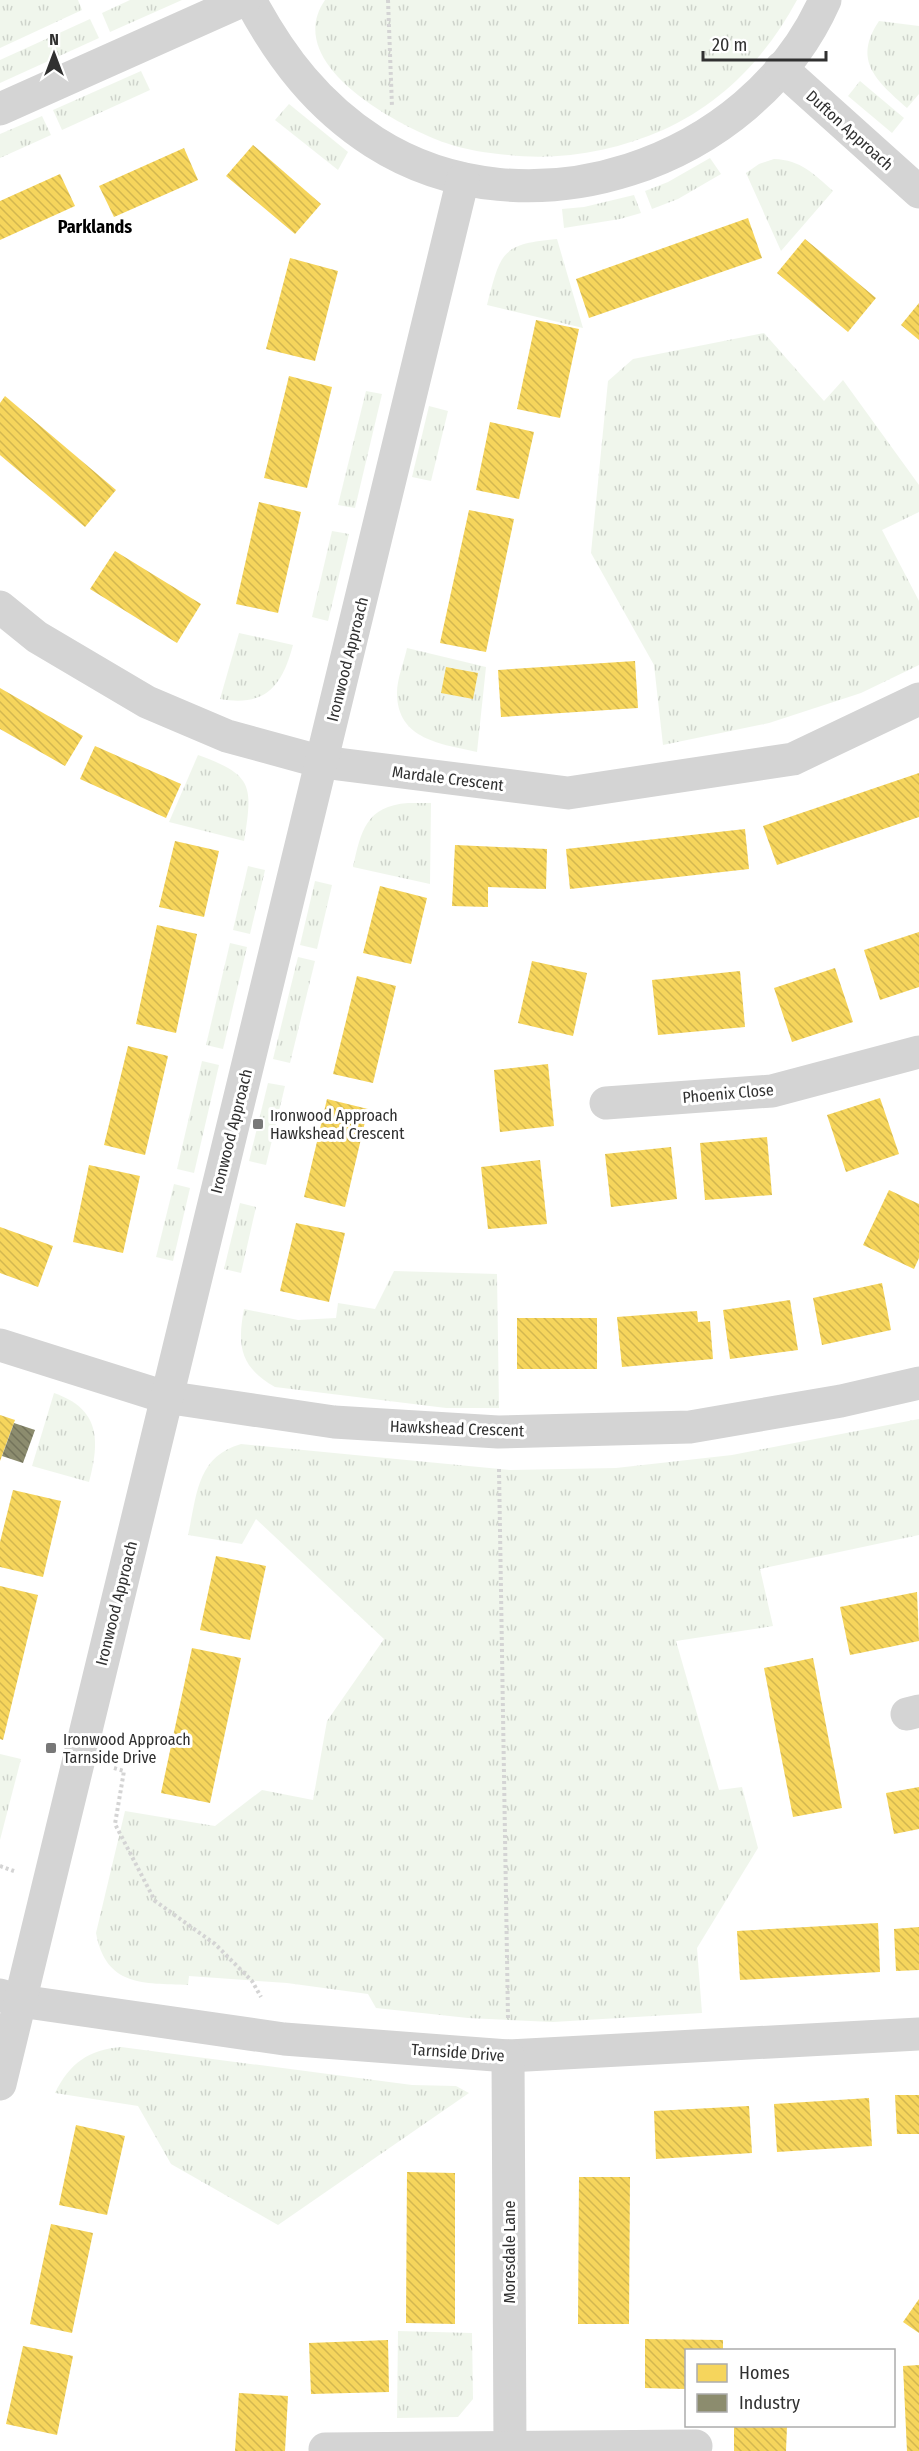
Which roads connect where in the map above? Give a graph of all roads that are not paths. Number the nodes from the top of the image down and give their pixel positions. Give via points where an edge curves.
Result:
1 (244, 0) edge
2 (250, 0) edge
3 (825, 0) edge
4 (781, 68) junction
5 (0, 109) edge
6 (463, 179) junction
7 (919, 192) edge
8 (0, 607) edge
9 (919, 699) edge
10 (322, 762) junction
11 (919, 1052) edge
12 (606, 1103) dead end
13 (0, 1345) edge
14 (919, 1383) edge
15 (165, 1397) junction
16 (10, 1998) edge
17 (919, 2034) edge
18 (508, 2056) junction
19 (0, 2084) edge
20 (696, 2446) dead end
21 (510, 2448) junction
22 (326, 2449) dead end

1 - 5 street
2 - 6 street via 283,58 310,90 349,125 394,153
3 - 4 street
4 - 6 street via 715,129 626,172 528,186
4 - 7 street, Dufton Approach
6 - 10 street, Ironwood Approach
8 - 10 street, Mardale Crescent via 36,637 147,702 227,736
9 - 10 street, Mardale Crescent via 793,759 568,793
10 - 15 street, Ironwood Approach
11 - 12 street, Phoenix Close via 772,1091
13 - 15 street, Hawkshead Crescent
14 - 15 street, Hawkshead Crescent via 690,1427 498,1432 334,1422
15 - 16 street, Ironwood Approach via 79,1757
16 - 18 street, Tarnside Drive via 284,2039
16 - 19 street, Ironwood Approach
17 - 18 street, Tarnside Drive
18 - 21 street, Moresdale Lane
20 - 21 street
21 - 22 street

